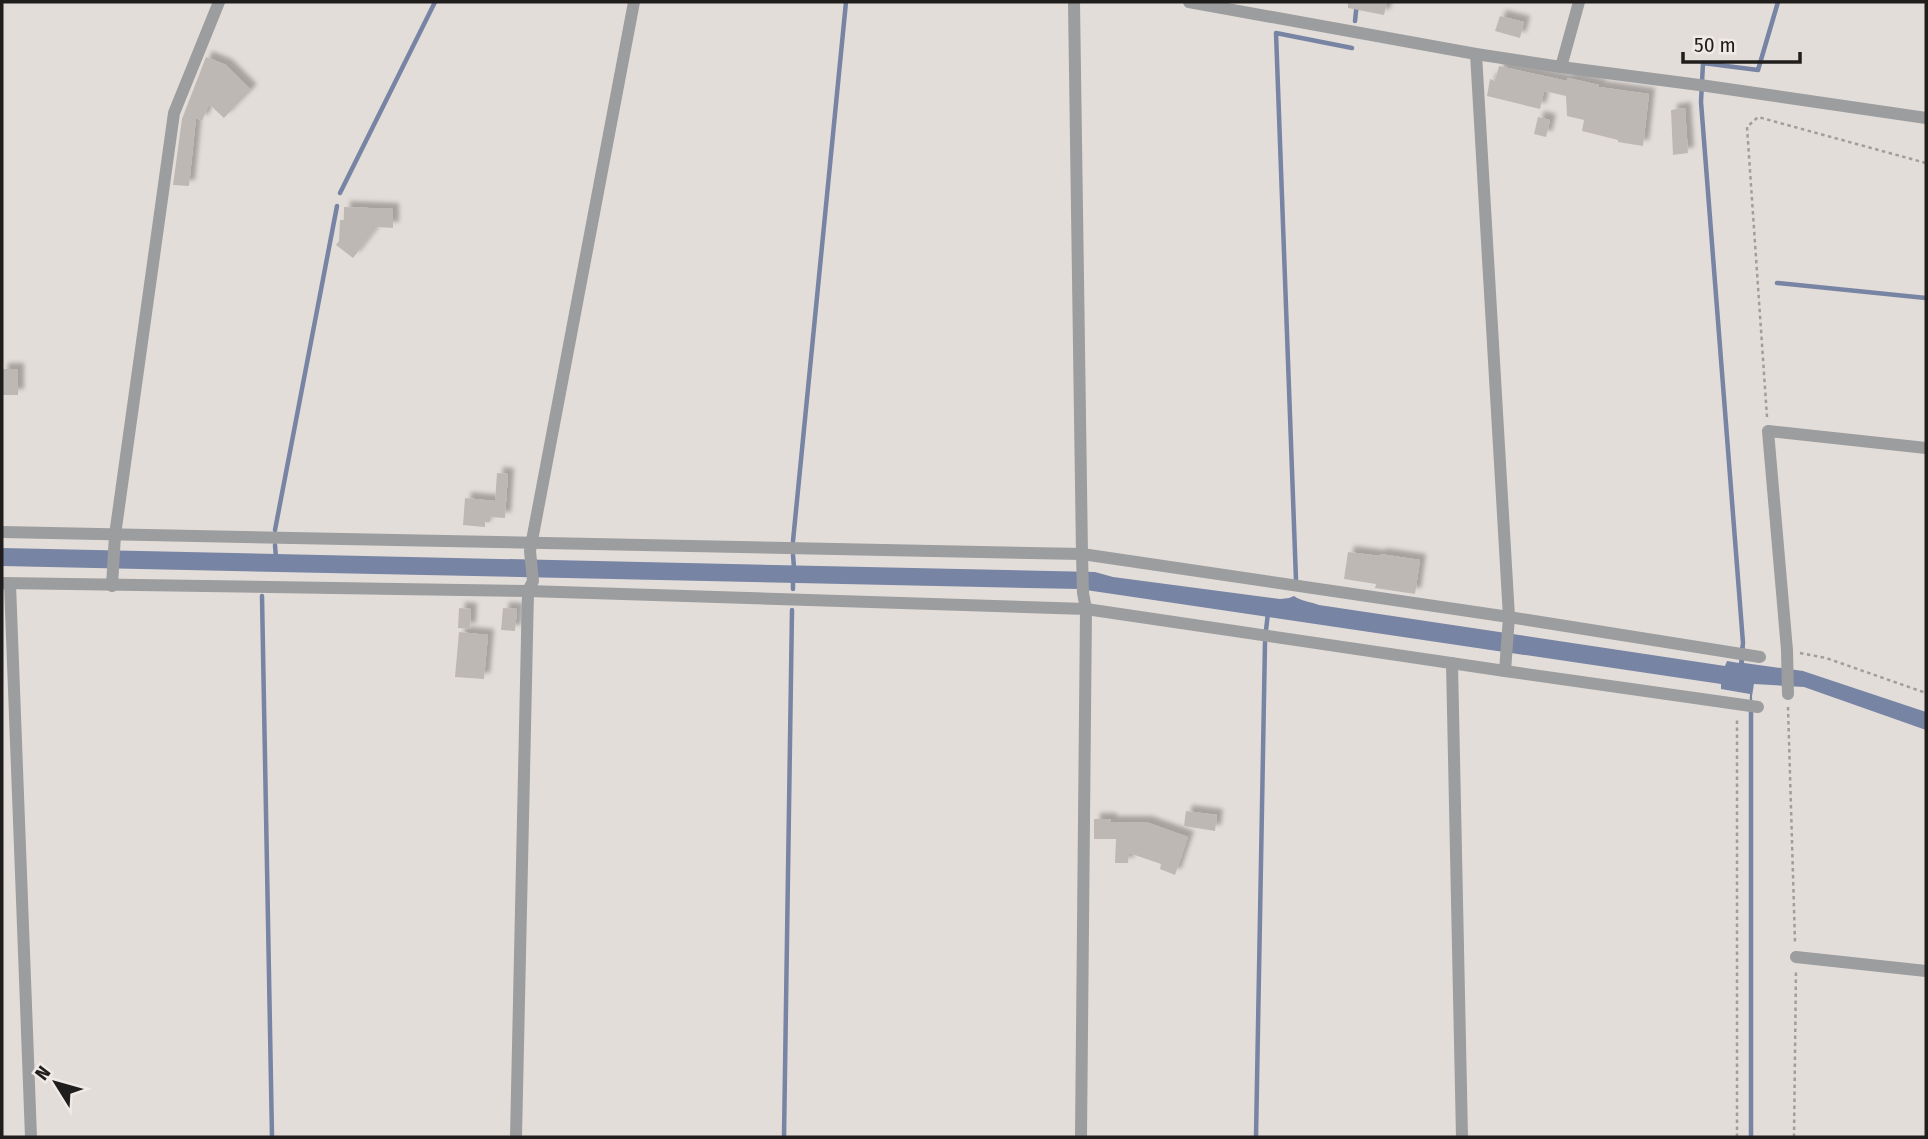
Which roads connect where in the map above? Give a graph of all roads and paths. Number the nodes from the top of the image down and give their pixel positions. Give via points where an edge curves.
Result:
1 (219, 2) edge
2 (634, 2) edge
3 (1074, 2) edge
4 (1189, 2) edge
5 (1579, 2) edge
6 (1476, 54) junction
7 (1561, 67) junction
8 (1926, 118) edge
9 (1926, 163) edge
10 (1768, 431) junction
11 (1926, 448) edge
12 (2, 532) edge
13 (115, 538) junction
14 (531, 546) junction
15 (1082, 559) junction
16 (6, 584) edge
17 (111, 586) junction
18 (530, 586) junction
19 (1086, 609) junction
20 (1509, 623) junction
21 (1748, 655) dead end
22 (1787, 656) junction
23 (1452, 663) junction
24 (1505, 666) junction
25 (1926, 693) edge
26 (1788, 694) joint
27 (1747, 705) joint
28 (1796, 957) junction
29 (1926, 971) edge
30 (31, 1137) edge
31 (516, 1137) edge
32 (1081, 1137) edge
33 (1462, 1137) edge
34 (1737, 1137) edge
35 (1794, 1137) edge

1 - 13 street via 174,113
2 - 14 street
3 - 15 street
4 - 6 street
5 - 7 street
6 - 7 street
6 - 20 street
7 - 8 street
9 - 10 path via 1758,117 1747,127
10 - 11 street
10 - 22 street
12 - 13 street
13 - 14 street
13 - 17 street
14 - 15 street
14 - 18 street
15 - 19 street
15 - 20 street
16 - 17 street
16 - 30 street
17 - 18 street
18 - 19 street
18 - 31 street
19 - 23 street
19 - 32 street
20 - 21 street
20 - 24 street
22 - 25 path via 1826,658
22 - 26 street
23 - 24 street
23 - 33 street
24 - 27 street
26 - 28 path
27 - 34 path
28 - 29 street
28 - 35 path

